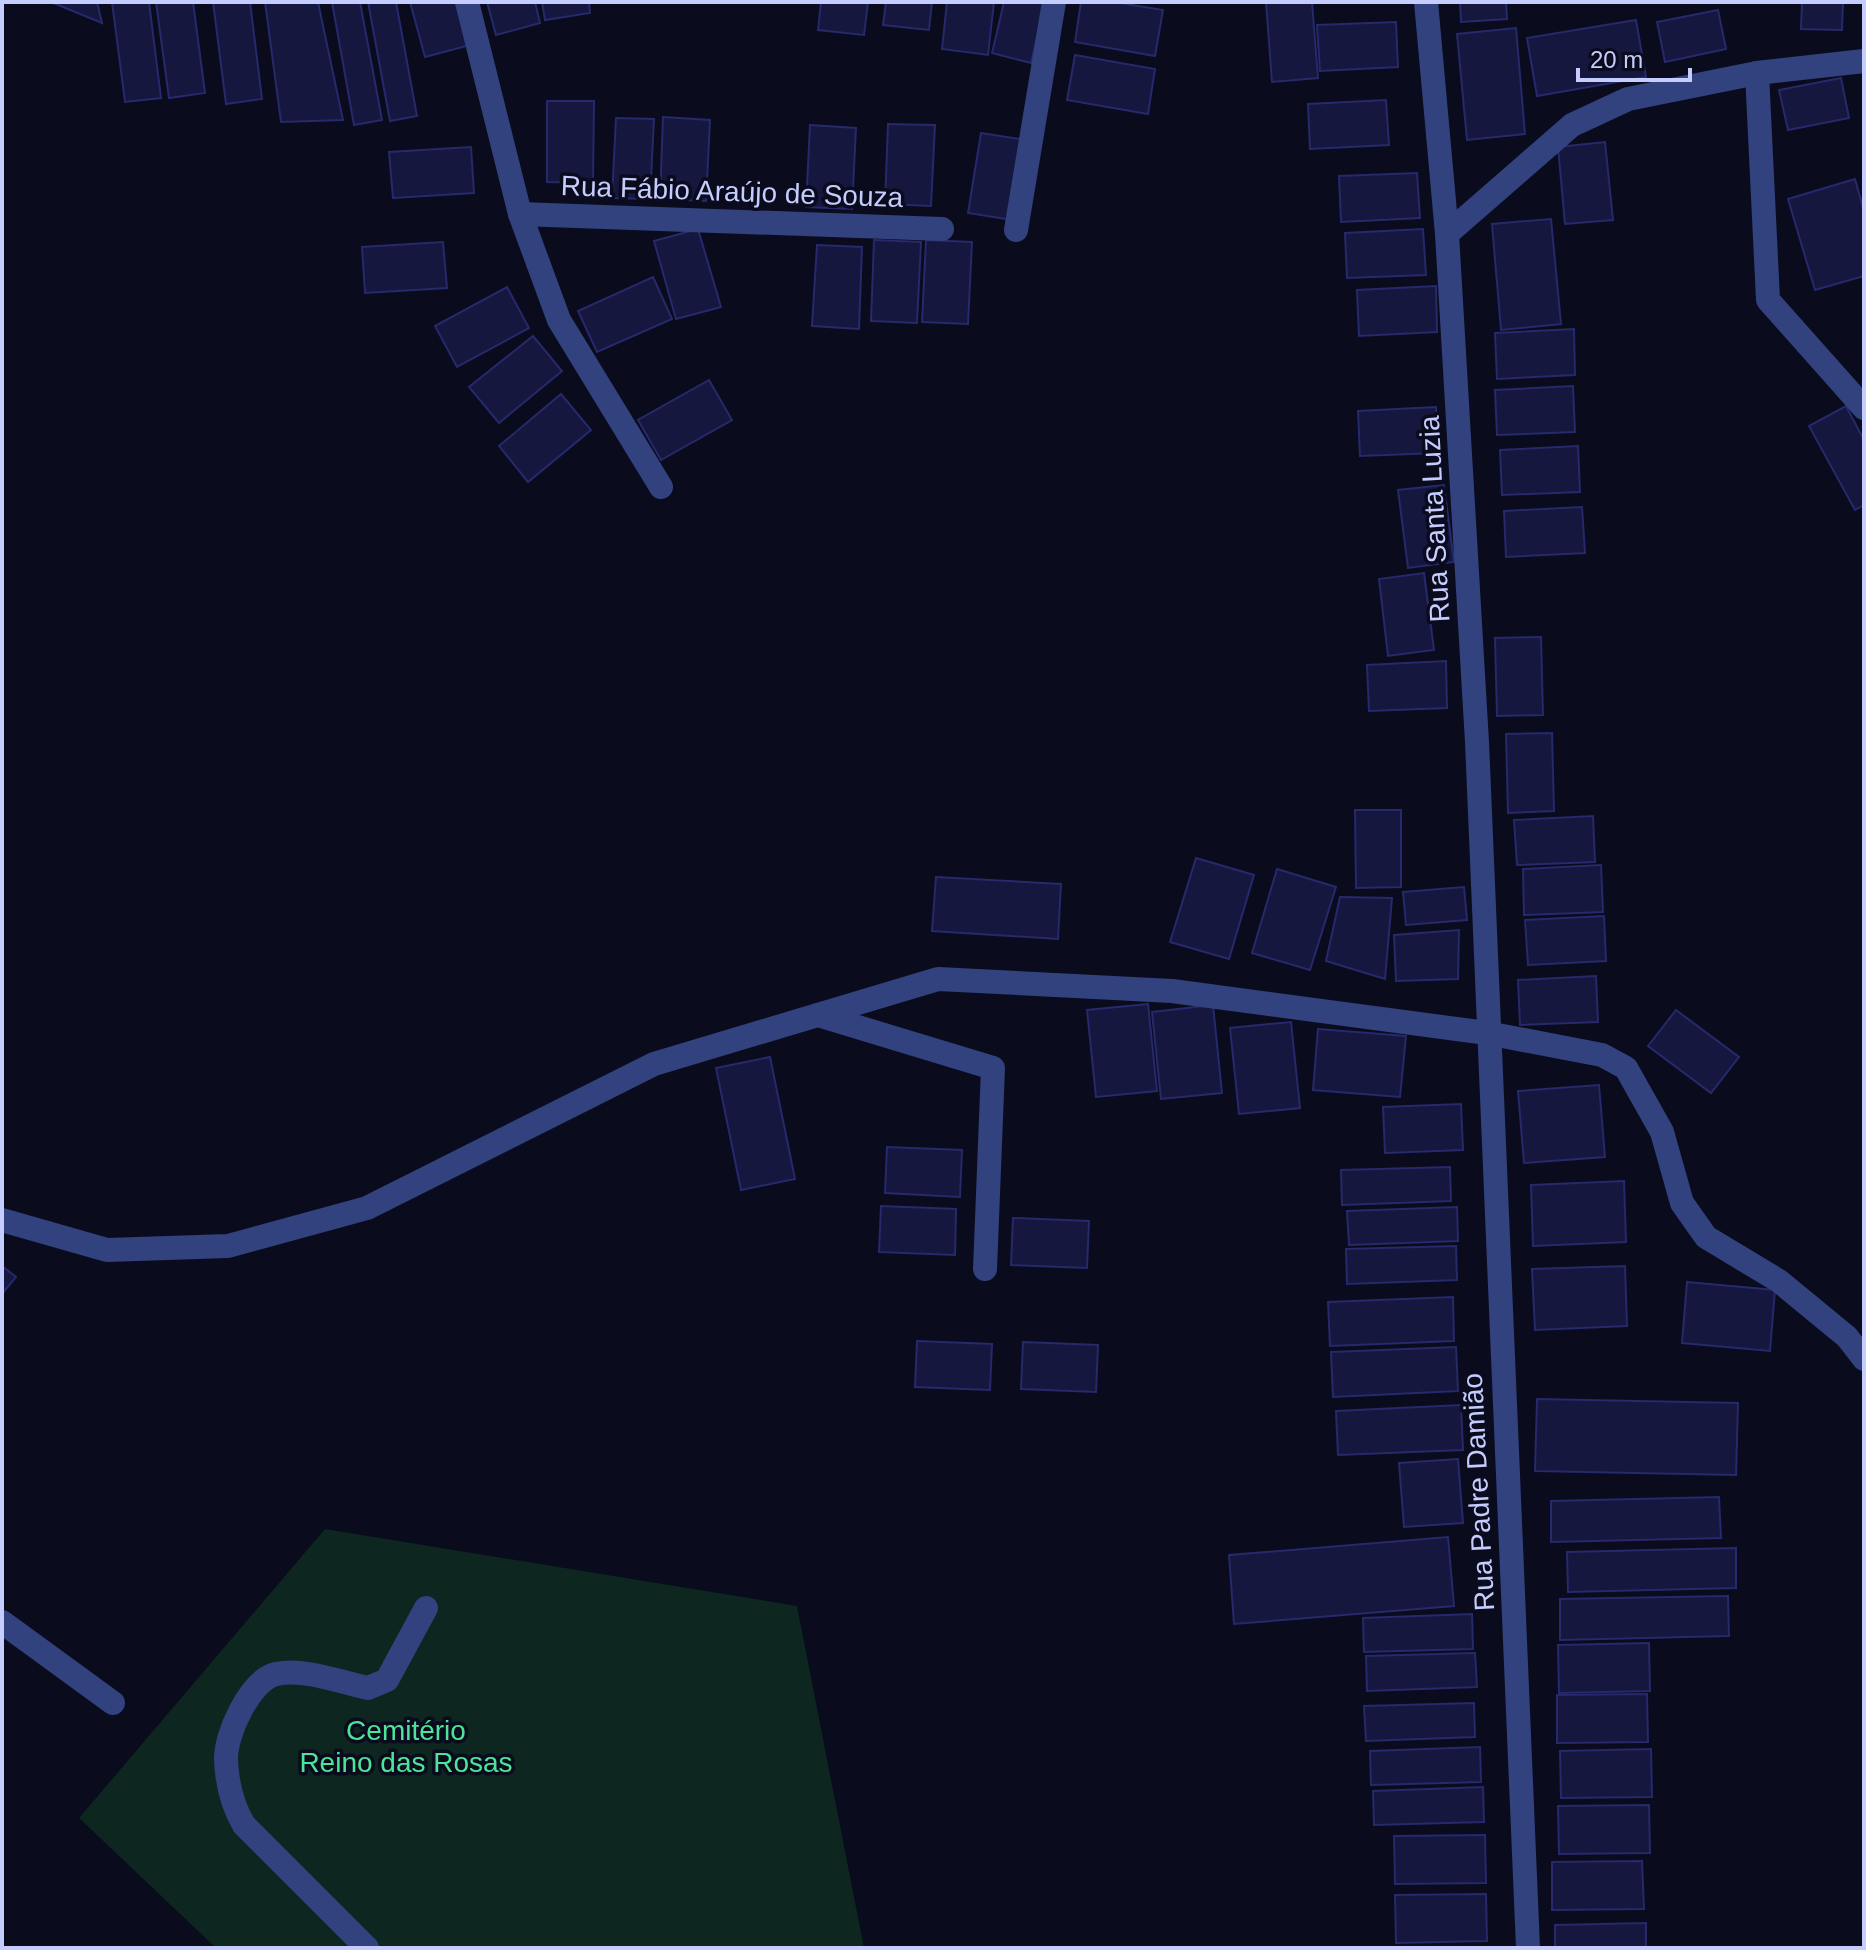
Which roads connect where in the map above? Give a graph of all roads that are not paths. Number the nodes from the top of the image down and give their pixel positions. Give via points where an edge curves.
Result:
1 (467, 2) edge
2 (1054, 2) edge
3 (1426, 2) edge
4 (1864, 61) edge
5 (1757, 73) junction
6 (520, 214) junction
7 (942, 229) dead end
8 (1016, 230) dead end
9 (1447, 234) junction
10 (1864, 408) edge
11 (661, 487) dead end
12 (818, 1015) junction
13 (1487, 1033) junction
14 (2, 1220) edge
15 (985, 1269) dead end
16 (1864, 1359) edge
17 (426, 1608) dead end
18 (2, 1622) edge
19 (113, 1703) dead end
20 (367, 1948) edge
21 (1528, 1948) edge

1 - 6 street
2 - 8 street
3 - 9 street, Rua Santa Luzia
4 - 5 street
5 - 9 street via 1628,99 1572,125
5 - 10 street via 1768,300
6 - 7 street, Rua Fábio Araújo de Souza
6 - 11 street via 559,320
9 - 13 street, Rua Santa Luzia via 1476,726
12 - 13 street via 938,979 1172,991
12 - 14 street via 654,1064 367,1208 228,1246 107,1250
12 - 15 street via 993,1068
13 - 16 street via 1602,1055 1626,1068 1662,1132 1682,1203 1706,1237 1779,1281 1847,1337
13 - 21 street, Rua Padre Damião
17 - 20 street via 387,1680 379,1685 368,1688 292,1673 256,1683 225,1756 233,1807 244,1825
18 - 19 street

